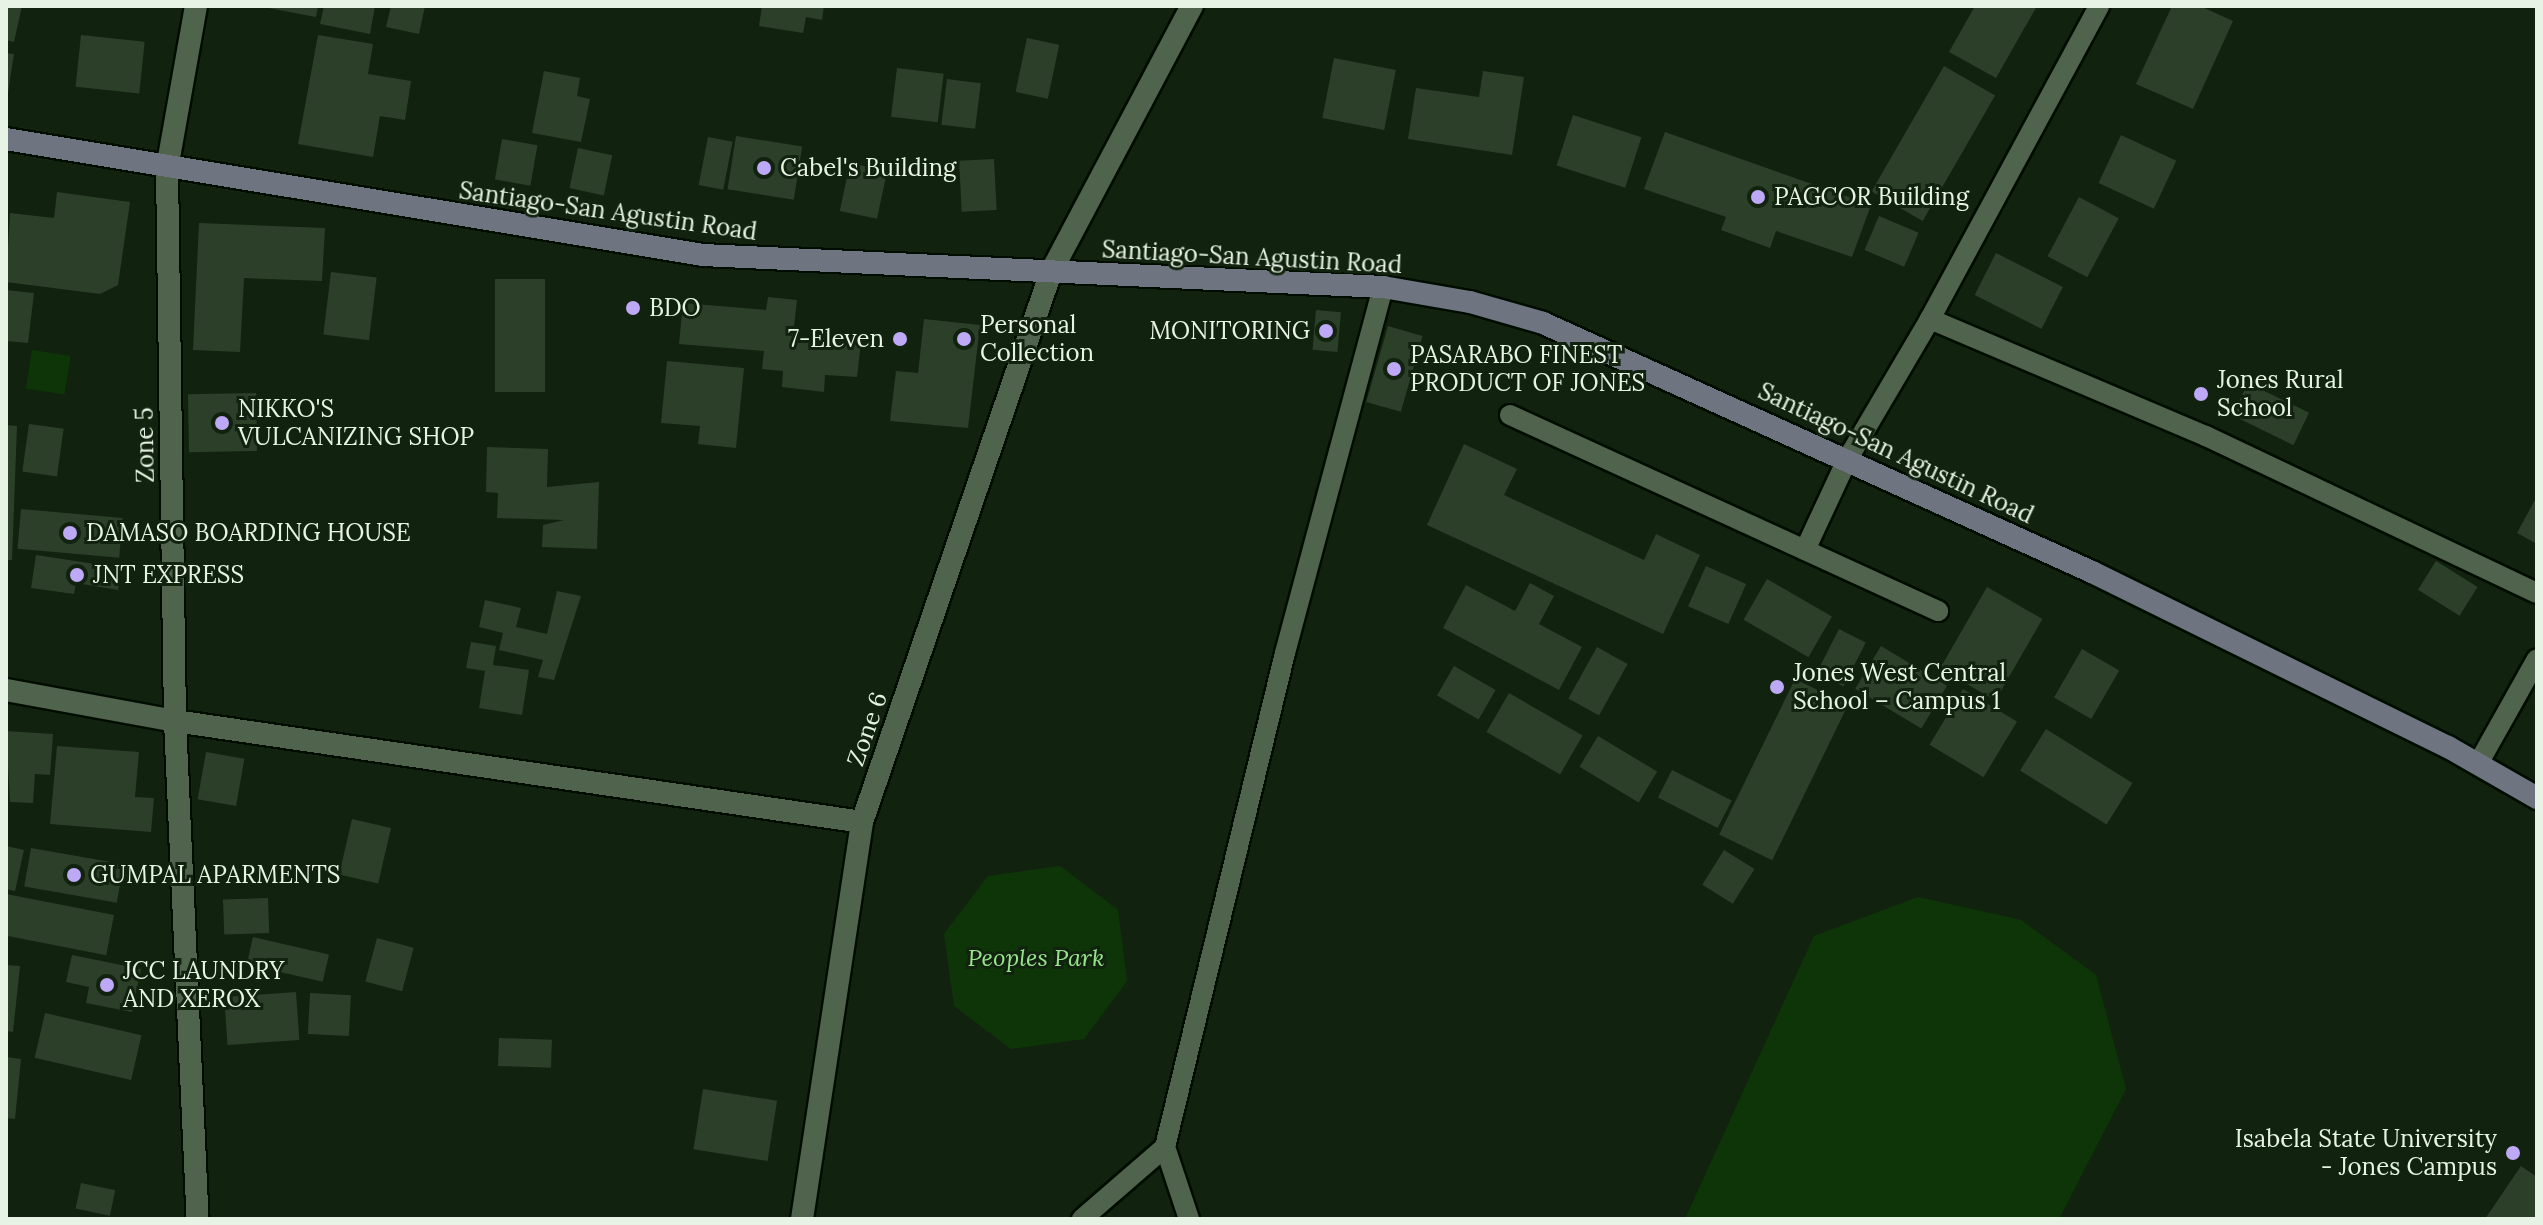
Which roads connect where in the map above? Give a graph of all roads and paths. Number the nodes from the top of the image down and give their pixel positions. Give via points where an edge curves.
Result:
1 (196, 6) edge
2 (1192, 6) edge
3 (2099, 6) edge
4 (6, 139) edge
5 (167, 168) junction
6 (1051, 272) junction
7 (1383, 287) junction
8 (1930, 319) junction
9 (1510, 415) dead end
10 (1847, 460) junction
11 (1805, 550) junction
12 (2537, 593) edge
13 (1938, 611) dead end
14 (2537, 659) edge
15 (6, 690) edge
16 (175, 721) junction
17 (2478, 764) junction
18 (2537, 798) edge
19 (862, 822) junction
20 (1165, 1147) junction
21 (198, 1219) edge
22 (802, 1219) edge
23 (1085, 1219) edge
24 (1189, 1219) edge

1 - 5 street, Zone 5
2 - 6 street, Zone 6
3 - 8 lane
4 - 5 main road, Santiago-San Agustin Road
5 - 6 main road, Santiago-San Agustin Road via 703,255
5 - 16 street, Zone 5
6 - 7 main road, Santiago-San Agustin Road
6 - 19 street, Zone 6
7 - 10 main road, Santiago-San Agustin Road via 1470,302 1543,323
7 - 20 lane via 1285,653
8 - 10 lane
8 - 12 lane via 2206,436
9 - 11 lane
10 - 11 lane
10 - 17 main road, Santiago-San Agustin Road via 2092,572
11 - 13 lane
14 - 17 lane
15 - 16 street
16 - 19 street
16 - 21 street, Zone 5
17 - 18 main road, Santiago-San Agustin Road
19 - 22 street, Zone 6
20 - 23 lane
20 - 24 lane

